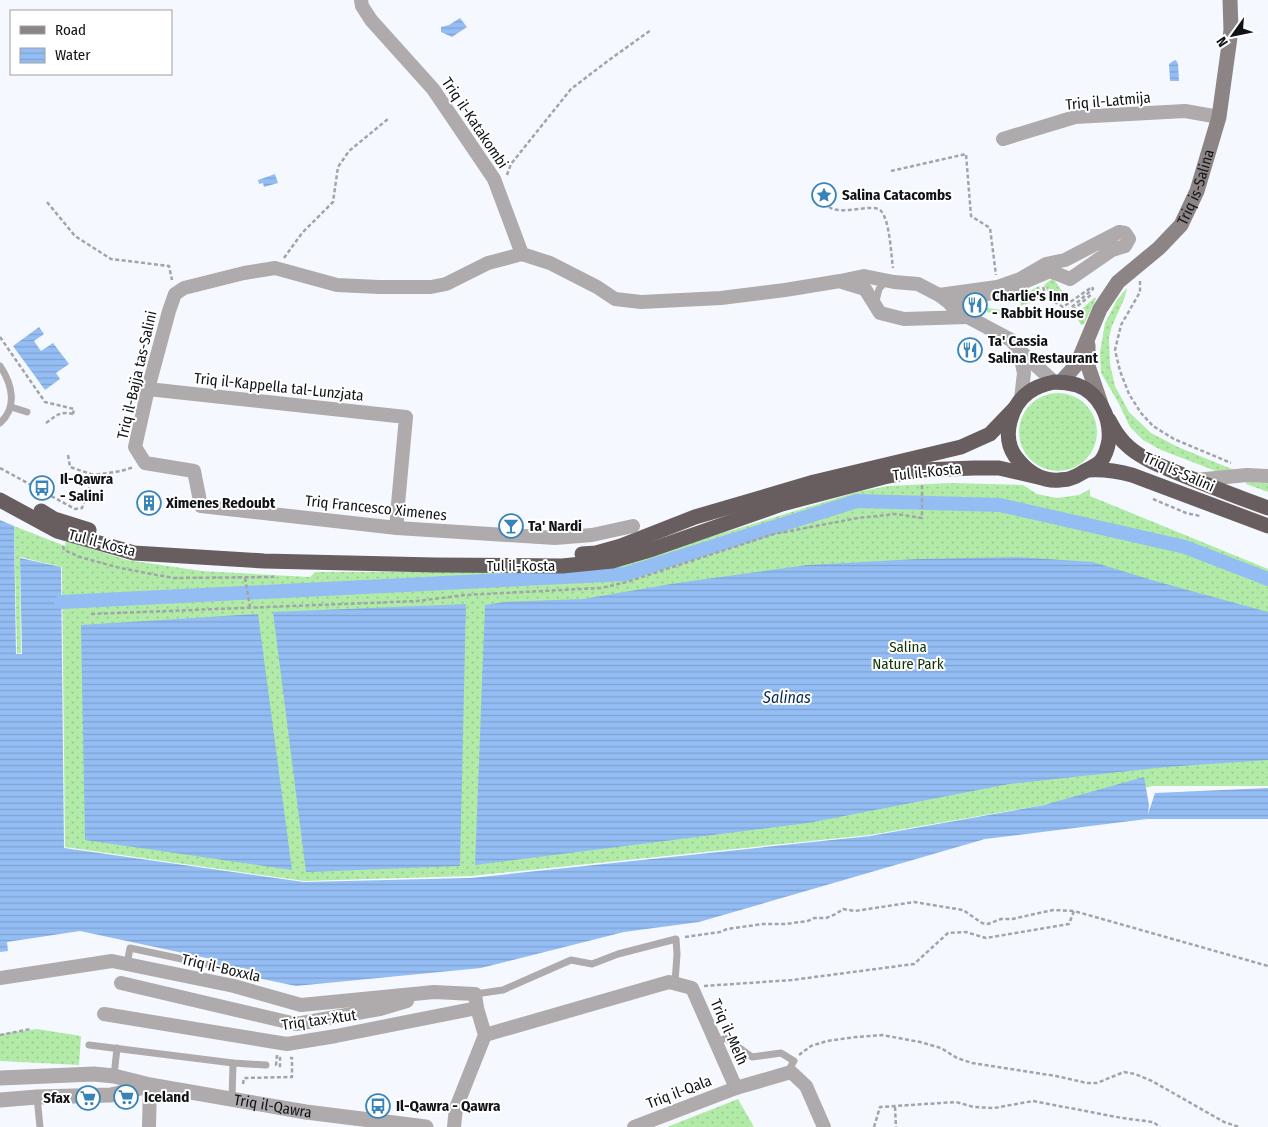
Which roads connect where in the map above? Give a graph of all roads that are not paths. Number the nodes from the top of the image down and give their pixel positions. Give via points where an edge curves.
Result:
1 (361, 0) edge
2 (1230, 0) edge
3 (1219, 117) junction
4 (1003, 139) dead end
5 (522, 254) junction
6 (840, 281) junction
7 (891, 281) junction
8 (939, 295) junction
9 (875, 305) junction
10 (952, 305) junction
11 (968, 317) junction
12 (1087, 338) junction
13 (1019, 350) junction
14 (0, 366) edge
15 (1058, 382) junction
16 (148, 389) junction
17 (1018, 404) junction
18 (11, 407) junction
19 (1104, 409) junction
20 (27, 412) dead end
21 (0, 423) edge
22 (145, 463) joint
23 (1086, 470) junction
24 (1268, 476) edge
25 (1038, 477) junction
26 (1195, 480) junction
27 (0, 489) edge
28 (0, 500) edge
29 (1268, 508) edge
30 (633, 526) dead end
31 (1268, 526) edge
32 (397, 528) junction
33 (127, 964) junction
34 (210, 965) dead end
35 (0, 978) edge
36 (674, 982) junction
37 (121, 983) dead end
38 (434, 992) junction
39 (476, 1001) junction
40 (104, 1014) dead end
41 (484, 1035) junction
42 (716, 1042) junction
43 (90, 1045) dead end
44 (117, 1048) junction
45 (233, 1063) junction
46 (266, 1065) dead end
47 (793, 1067) junction
48 (114, 1076) junction
49 (2, 1077) edge
50 (150, 1086) junction
51 (736, 1088) junction
52 (37, 1097) junction
53 (232, 1099) junction
54 (0, 1100) edge
55 (40, 1127) edge
56 (149, 1127) edge
57 (426, 1127) edge
58 (454, 1127) edge
59 (634, 1127) edge
60 (824, 1127) edge

1 - 5 street, Triq il-Katakombi via 371,20 433,89 494,179
2 - 3 main road, Triq is-Salina via 1231,30
3 - 4 street, Triq il-Latmija via 1185,111 1075,117
3 - 12 main road, Triq is-Salina via 1197,191 1181,225 1118,282 1100,309
5 - 6 street via 550,263 616,299 641,302 721,298
5 - 16 street, Triq il-Bajja tas-Salini via 488,263 446,284 431,287 337,284 275,268 244,272 184,288 175,294 169,310
6 - 7 street via 864,276
6 - 9 street via 865,289
7 - 8 street via 918,284
7 - 9 lane via 879,290
8 - 10 street
8 - 10 street via 998,287 1046,264 1065,260 1119,232 1125,233 1129,239 1126,246 1112,250 1070,279 1050,271 1005,290 963,297
9 - 11 street via 880,313 904,319
10 - 11 street
11 - 13 street via 1010,340
12 - 15 main road, Triq is-Salina via 1077,364
12 - 19 main road, Triq is-Salina via 1088,366
13 - 15 street
13 - 17 street via 1024,373
14 - 18 lane via 10,390
15 - 17 highway via 1039,386
15 - 19 highway via 1077,385 1091,393
16 - 22 street, Triq il-Bajja tas-Salini via 135,447
16 - 32 street, Triq il-Kappella tal-Lunzjata via 406,417
17 - 25 highway via 1010,419 1010,443 1019,461
17 - 27 highway, Tul il-Kosta via 990,434 961,447 814,482 695,517 596,553 545,557 220,552 135,545 54,519
18 - 20 lane
18 - 21 lane
19 - 23 highway via 1110,430 1108,446 1101,461
19 - 26 highway, Triq is-Salini via 1117,435 1129,447 1151,462
22 - 32 street, Triq Francesco Ximenes via 194,471 201,506
23 - 25 highway via 1070,479 1051,481
23 - 31 highway, Triq is-Salini via 1101,469 1132,475
24 - 26 street
25 - 28 highway, Tul il-Kosta via 999,468 921,470 782,504 612,561 562,566 264,561 134,553 57,531
26 - 29 highway, Triq is-Salini
30 - 32 street, Triq Francesco Ximenes via 592,535 555,538
33 - 34 lane via 130,948
33 - 35 street, Triq il-Boxxla via 112,961
33 - 38 street, Triq il-Boxxla via 234,986 301,1005
36 - 39 lane via 676,938 592,964 571,960
36 - 41 street
36 - 42 street, Triq il-Melħ via 692,988
37 - 38 street, Triq il-Boxxla via 296,1024 380,1009
38 - 39 street, Triq il-Boxxla
39 - 40 street, Triq tax-Xtut via 336,1036 287,1044
39 - 41 street
41 - 58 street via 456,1108
42 - 47 lane via 726,1038 752,1057 781,1053
42 - 51 street, Triq il-Melħ
43 - 44 lane
44 - 45 lane
44 - 48 lane
45 - 46 lane
45 - 53 lane
47 - 51 street, Triq il-Melħ
47 - 60 street via 806,1086
48 - 49 street, Triq il-Qawra
48 - 50 street, Triq il-Qawra
50 - 52 street, Triq il-Qawra via 111,1095
50 - 53 street, Triq il-Qawra
50 - 56 street
51 - 59 street, Triq il-Qala
52 - 54 street, Triq il-Qawra
52 - 55 lane
53 - 57 street, Triq il-Qawra

